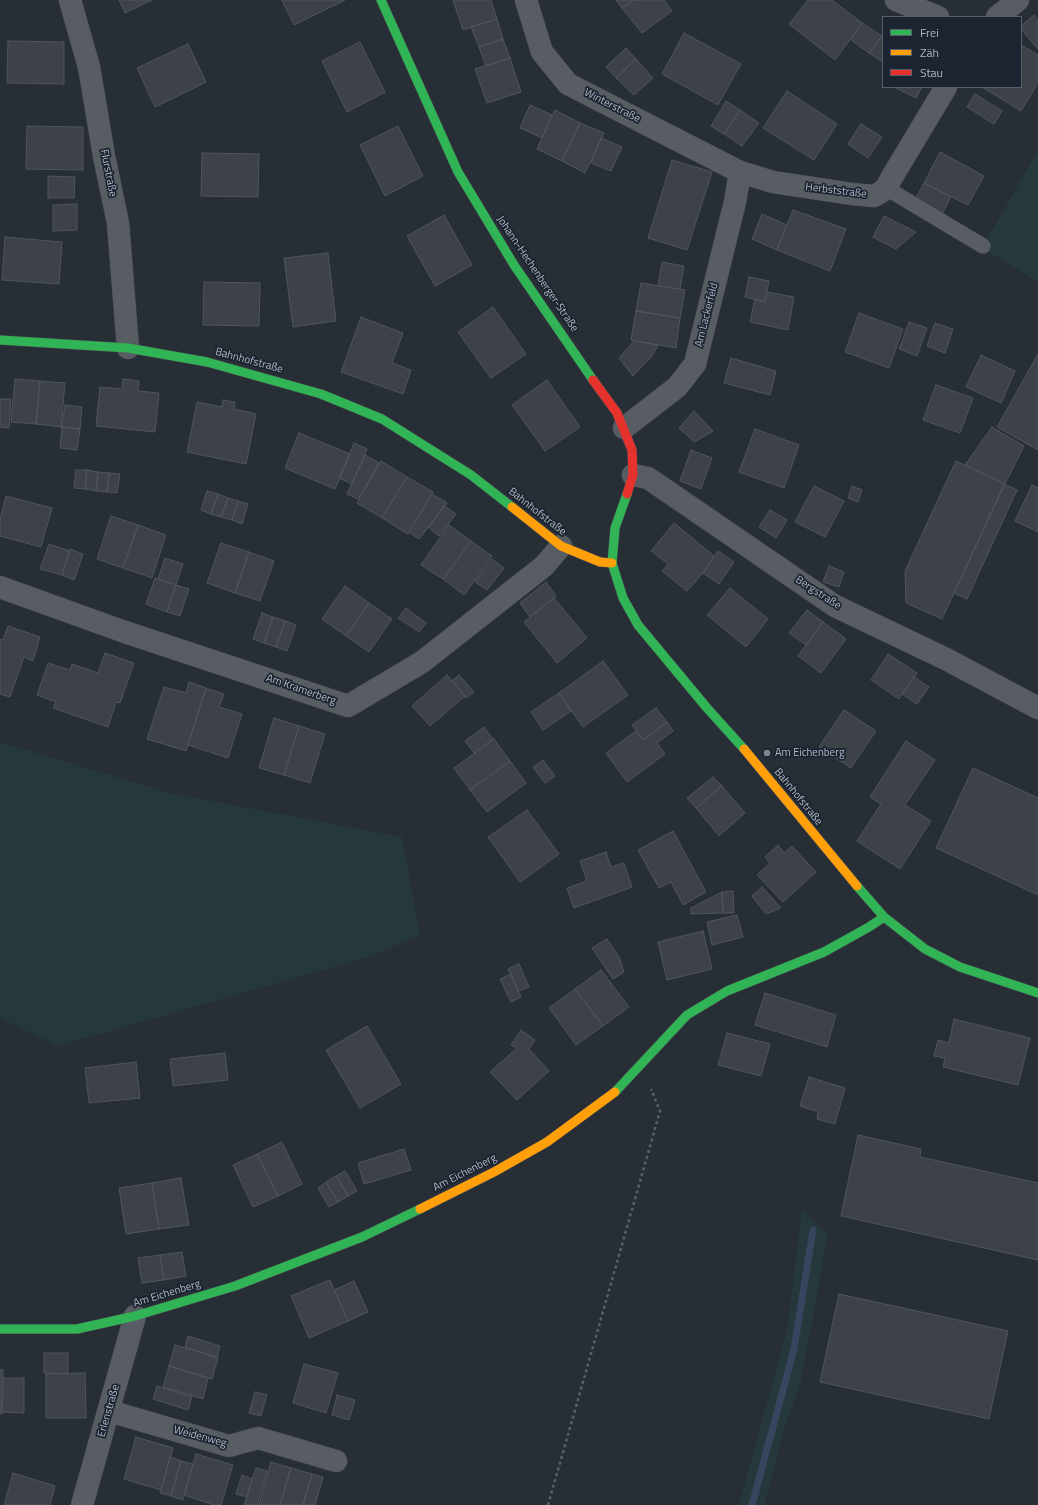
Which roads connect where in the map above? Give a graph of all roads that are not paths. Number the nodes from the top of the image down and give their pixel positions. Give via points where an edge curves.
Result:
1 (70, 0) edge
2 (381, 0) edge
3 (526, 0) edge
4 (896, 0) edge
5 (1018, 0) edge
6 (936, 16) edge
7 (998, 16) edge
8 (945, 88) edge
9 (740, 172) junction
10 (886, 188) junction
11 (983, 246) dead end
12 (0, 340) edge
13 (128, 348) junction
14 (624, 428) junction
15 (633, 475) junction
16 (561, 546) junction
17 (612, 563) junction
18 (0, 587) edge
19 (1013, 694) junction
20 (1038, 697) edge
21 (1038, 708) edge
22 (884, 917) junction
23 (1038, 993) edge
24 (135, 1316) junction
25 (0, 1329) edge
26 (109, 1411) junction
27 (336, 1461) dead end
28 (82, 1505) edge

1 - 13 street, Flurstraße via 89,67 118,223
2 - 14 street, Johann-Hechenberger-Straße via 458,172 514,265 617,413
3 - 9 street, Winterstraße via 542,52 568,84
4 - 6 street
5 - 7 street
8 - 10 street
9 - 10 street, Herbststraße via 773,182 852,194 874,196
9 - 14 street, Am Lackerfeld via 695,364 677,388
10 - 11 lane
12 - 13 street, Bahnhofstraße
13 - 16 street, Bahnhofstraße via 207,362 274,380 321,394 382,419 470,475
14 - 15 street, Johann-Hechenberger-Straße via 632,450
15 - 17 street, Johann-Hechenberger-Straße via 615,528
15 - 19 street, Bergstraße via 648,478 835,606
16 - 17 street, Bahnhofstraße via 600,562
16 - 18 street, Am Kramerberg via 544,566 422,662 348,706 122,631
17 - 22 street, Bahnhofstraße via 623,598 638,625
19 - 20 lane, Bergstraße
19 - 21 street, Bergstraße
22 - 23 street, Bahnhofstraße via 925,949 960,967
22 - 24 street, Am Eichenberg via 824,952 727,991 687,1015 613,1094 548,1142 494,1172 362,1237 235,1286
24 - 25 street, Am Eichenberg via 77,1329
24 - 26 street, Erlenstraße
26 - 27 street, Weidenweg via 229,1446 258,1438
26 - 28 street, Erlenstraße

